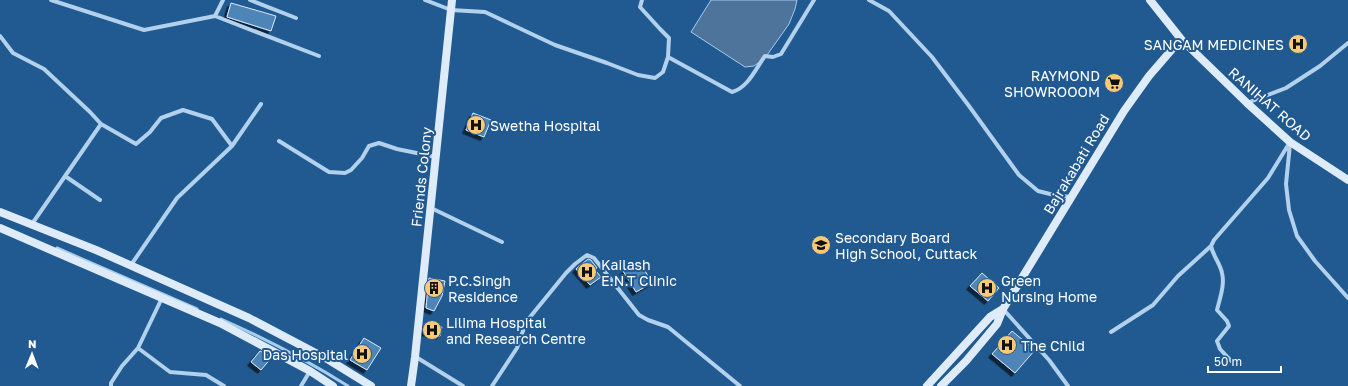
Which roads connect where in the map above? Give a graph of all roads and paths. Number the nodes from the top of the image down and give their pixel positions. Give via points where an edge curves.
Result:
1 (51, 0) edge
2 (223, 0) edge
3 (250, 0) edge
4 (425, 0) edge
5 (452, 0) edge
6 (642, 0) edge
7 (814, 0) edge
8 (869, 0) edge
9 (1150, 0) edge
10 (451, 10) junction
11 (215, 16) junction
12 (296, 18) dead end
13 (0, 36) edge
14 (1181, 39) junction
15 (1348, 43) edge
16 (319, 56) dead end
17 (668, 57) junction
18 (1247, 103) junction
19 (261, 104) dead end
20 (101, 124) junction
21 (279, 141) dead end
22 (1290, 142) junction
23 (232, 146) junction
24 (436, 157) junction
25 (65, 176) junction
26 (1348, 180) edge
27 (1070, 197) junction
28 (100, 200) dead end
29 (431, 208) junction
30 (0, 212) edge
31 (32, 225) junction
32 (0, 228) edge
33 (502, 242) dead end
34 (1211, 246) junction
35 (131, 266) junction
36 (162, 297) junction
37 (1348, 298) edge
38 (1003, 309) junction
39 (1112, 332) dead end
40 (138, 348) junction
41 (415, 357) junction
42 (1234, 364) dead end
43 (310, 371) junction
44 (111, 386) edge
45 (224, 386) edge
46 (300, 386) edge
47 (333, 386) edge
48 (371, 386) edge
49 (411, 386) edge
50 (463, 386) edge
51 (492, 386) edge
52 (740, 386) edge
53 (927, 386) edge
54 (941, 386) edge
55 (1068, 386) edge

1 - 11 street via 144,30
2 - 11 street
3 - 12 street
4 - 10 street
5 - 10 street, Friends Colony
6 - 17 street via 640,7 669,38
7 - 17 street via 781,54 765,56 743,87 737,91 732,92
8 - 27 street via 889,12 932,57 1019,176 1038,191
9 - 14 street, RANIHAT ROAD
10 - 17 street via 485,12 555,45 638,75 655,78 663,72
10 - 24 street, Friends Colony
11 - 16 street
13 - 20 street via 13,52 44,69
14 - 18 street, RANIHAT ROAD
14 - 27 street, Bajrakabati Road via 1149,76 1124,111
15 - 18 street via 1320,66 1286,88
18 - 22 street, RANIHAT ROAD
19 - 23 street
20 - 23 street via 136,144 161,118 183,110 212,119
20 - 25 street
21 - 24 street via 329,172 345,173 352,170 369,146 379,143
22 - 26 street, RANIHAT ROAD
22 - 34 street via 1268,178
22 - 37 street via 1286,184 1289,210 1297,236
23 - 35 street via 177,198
24 - 29 street, Friends Colony
25 - 28 street
25 - 31 street
27 - 38 street, Bajrakabati Road
29 - 33 street
29 - 41 street, Friends Colony
30 - 31 street
31 - 35 street
32 - 36 street
34 - 39 street via 1178,276 1153,305
34 - 42 street via 1222,273 1223,286 1217,310 1229,326 1217,341 1220,349
35 - 48 street via 249,318 329,360
36 - 40 street
36 - 43 street via 220,323
38 - 53 street, Bajrakabati Road via 990,317
38 - 54 street, Bajrakabati Road via 997,324
38 - 55 street via 1049,360
40 - 44 street via 122,366
40 - 45 street via 170,372 206,375
41 - 49 street, Friends Colony
41 - 50 street
43 - 46 street
43 - 47 street
51 - 52 street via 517,348 526,322 566,273 587,255 594,258 639,315 668,327

